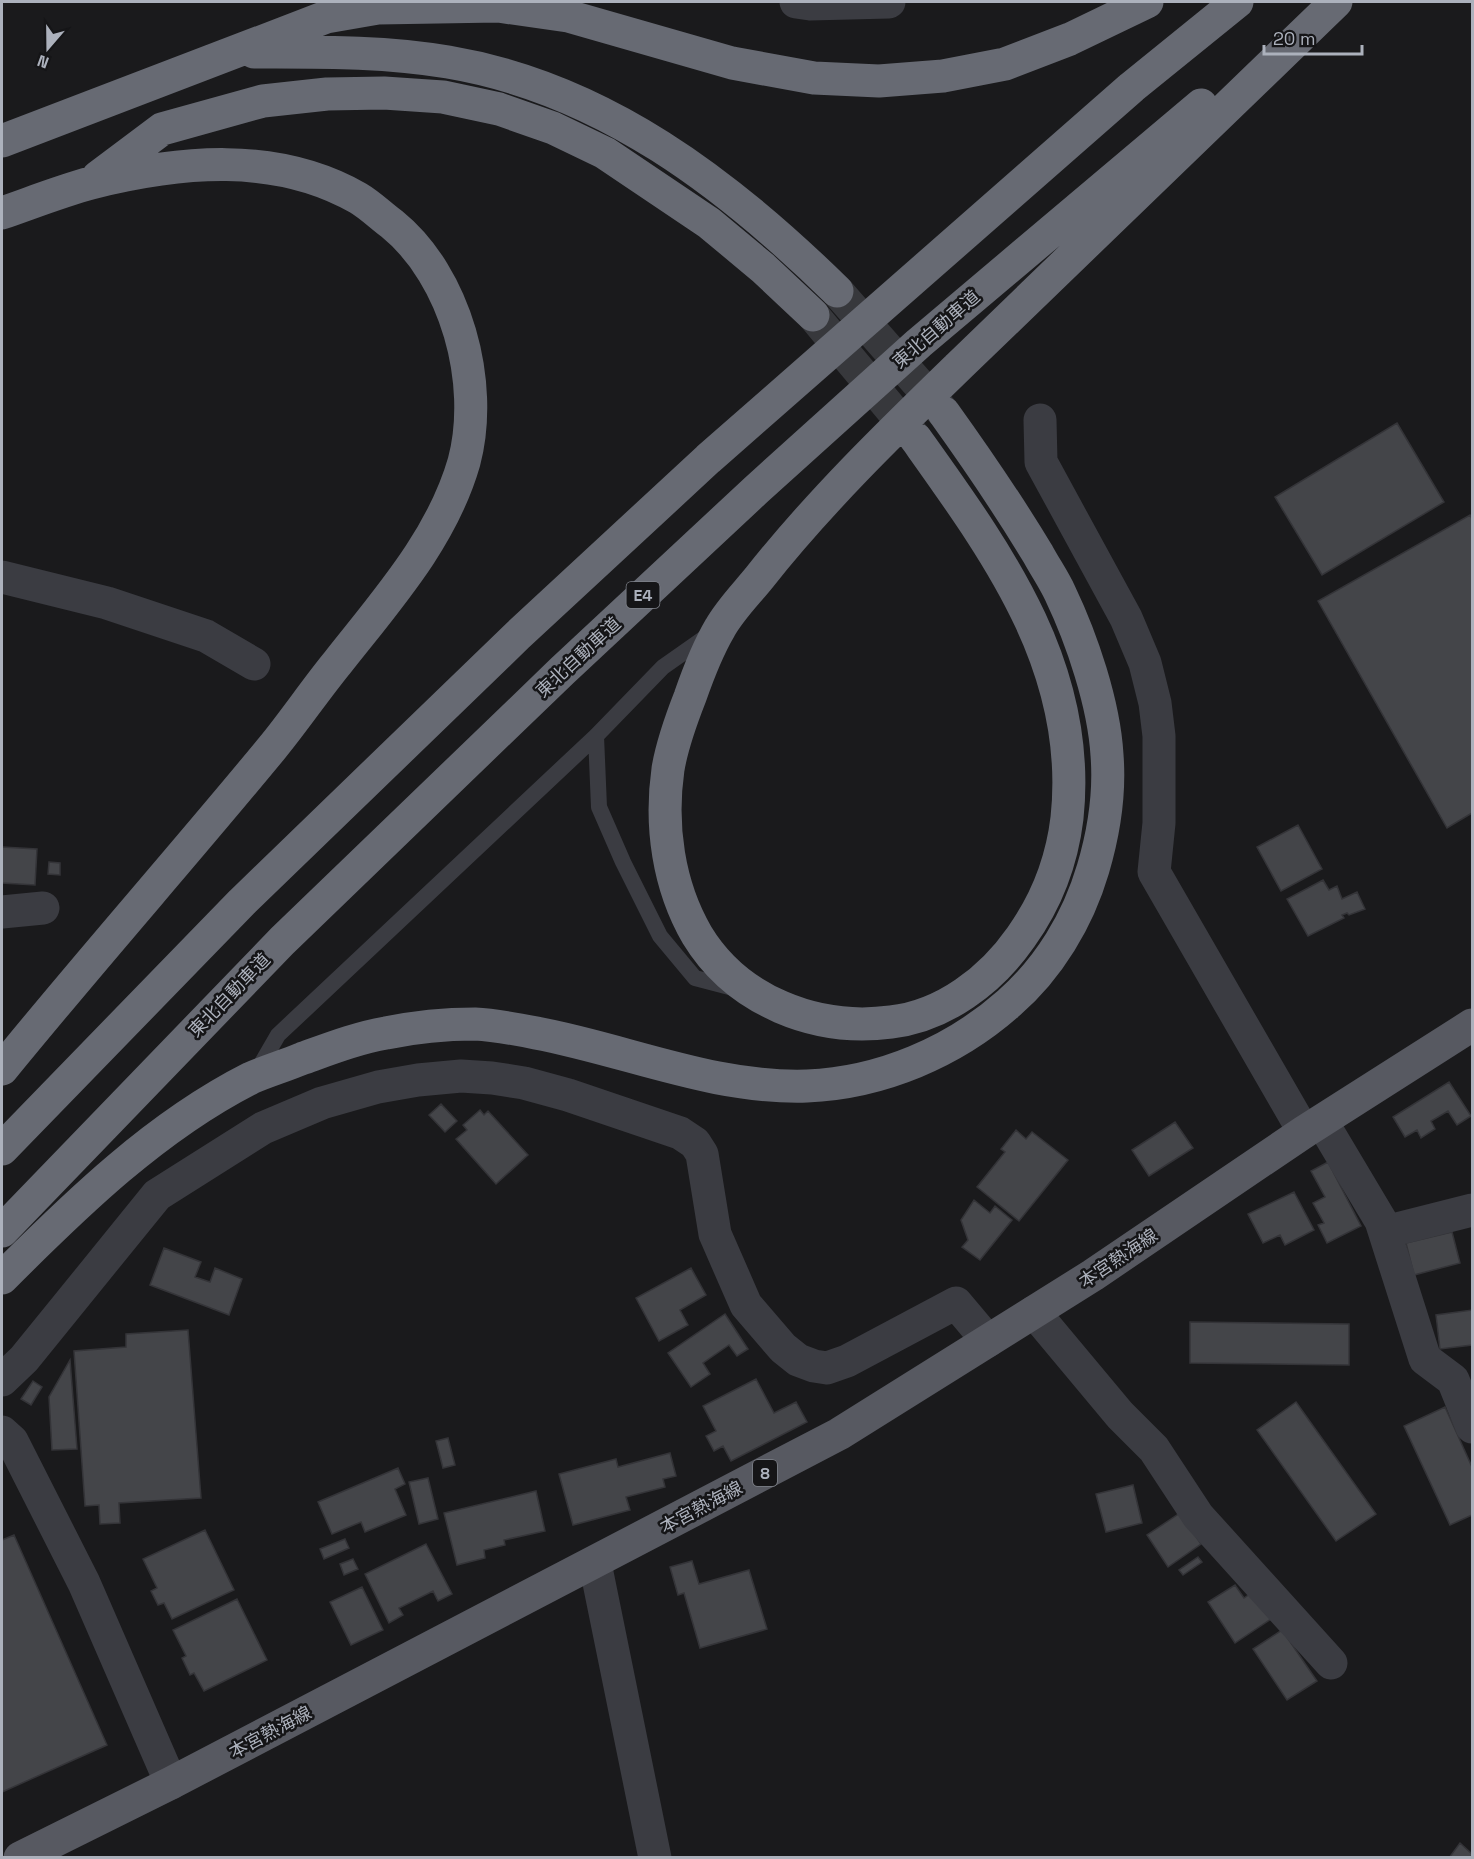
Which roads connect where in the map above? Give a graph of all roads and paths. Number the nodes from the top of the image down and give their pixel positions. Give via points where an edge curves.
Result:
1 (796, 2) edge
2 (889, 2) edge
3 (1147, 2) edge
4 (1237, 2) edge
5 (1324, 2) edge
6 (1336, 2) edge
7 (237, 51) junction
8 (2, 141) edge
9 (89, 183) junction
10 (2, 213) edge
11 (837, 291) tunnel mouth
12 (813, 315) tunnel mouth
13 (944, 413) tunnel mouth
14 (1040, 420) dead end
15 (916, 439) tunnel mouth
16 (2, 578) edge
17 (720, 627) junction
18 (254, 664) dead end
19 (596, 736) junction
20 (43, 908) dead end
21 (2, 912) edge
22 (753, 993) junction
23 (1473, 1025) edge
24 (2, 1069) edge
25 (254, 1077) junction
26 (1313, 1127) junction
27 (2, 1149) edge
28 (1473, 1210) edge
29 (2, 1231) edge
30 (1385, 1232) junction
31 (2, 1278) edge
32 (1034, 1312) junction
33 (988, 1341) junction
34 (1463, 1379) edge
35 (2, 1380) edge
36 (1473, 1427) edge
37 (2, 1432) edge
38 (595, 1563) junction
39 (1331, 1663) dead end
40 (171, 1783) junction
41 (20, 1857) edge
42 (655, 1857) edge

1 - 2 street
3 - 7 highway via 1070,39 1005,64 944,76 879,81 814,78 732,63 568,16 498,6 378,8 326,17
4 - 27 highway via 1132,87 690,475 242,902
5 - 29 highway, 東北自動車道 / E4 via 920,343 722,522 282,941
6 - 17 highway via 888,435 782,548
7 - 8 highway
7 - 11 highway via 388,54 449,62 503,74 562,96 621,123 676,155 786,241
9 - 10 highway
9 - 12 highway via 162,129 263,101 327,94 443,97 499,108 605,153 709,223
9 - 24 highway via 170,167 226,164 275,167 317,178 360,199 399,230 430,266 455,314 467,362 471,412 464,460 449,500 423,550 388,600 274,746
13 - 25 highway via 1059,590 1097,697 1107,753 1106,806 1088,886 1052,956 1022,992 958,1042 922,1059 855,1080 808,1086 724,1080 566,1039 478,1024 381,1033 331,1047
14 - 26 street via 1041,462 1126,618 1145,663 1159,736 1159,824 1154,872
15 - 22 highway via 1012,584 1044,648 1060,698 1068,742 1070,790 1057,865 1040,906 1005,959 978,984 939,1008 909,1020 870,1025 828,1022 788,1011
16 - 18 street via 107,603 206,636
17 - 19 lane via 663,667
17 - 22 highway via 697,676 669,764 664,805 667,846 673,879 699,938 720,966
19 - 22 lane via 599,807 660,936 695,978
19 - 25 lane via 278,1035
20 - 21 street
23 - 26 main road, 本宮熱海線 / 8
25 - 31 highway via 202,1106 145,1147
26 - 30 street
26 - 32 main road, 本宮熱海線 / 8
28 - 30 street
30 - 34 street via 1425,1359
32 - 33 main road, 本宮熱海線 / 8
32 - 39 street via 1120,1415 1154,1449 1198,1516
33 - 35 street via 956,1303 847,1361 827,1368 798,1360 746,1305 715,1234 702,1154 695,1143 680,1133 568,1095 524,1083 461,1076 378,1087 322,1102 263,1128 157,1195 24,1359
33 - 38 main road, 本宮熱海線 / 8 via 839,1434
34 - 36 street
37 - 40 street via 12,1441 84,1583
38 - 40 main road, 本宮熱海線 / 8
38 - 42 street
40 - 41 main road, 本宮熱海線 / 8

